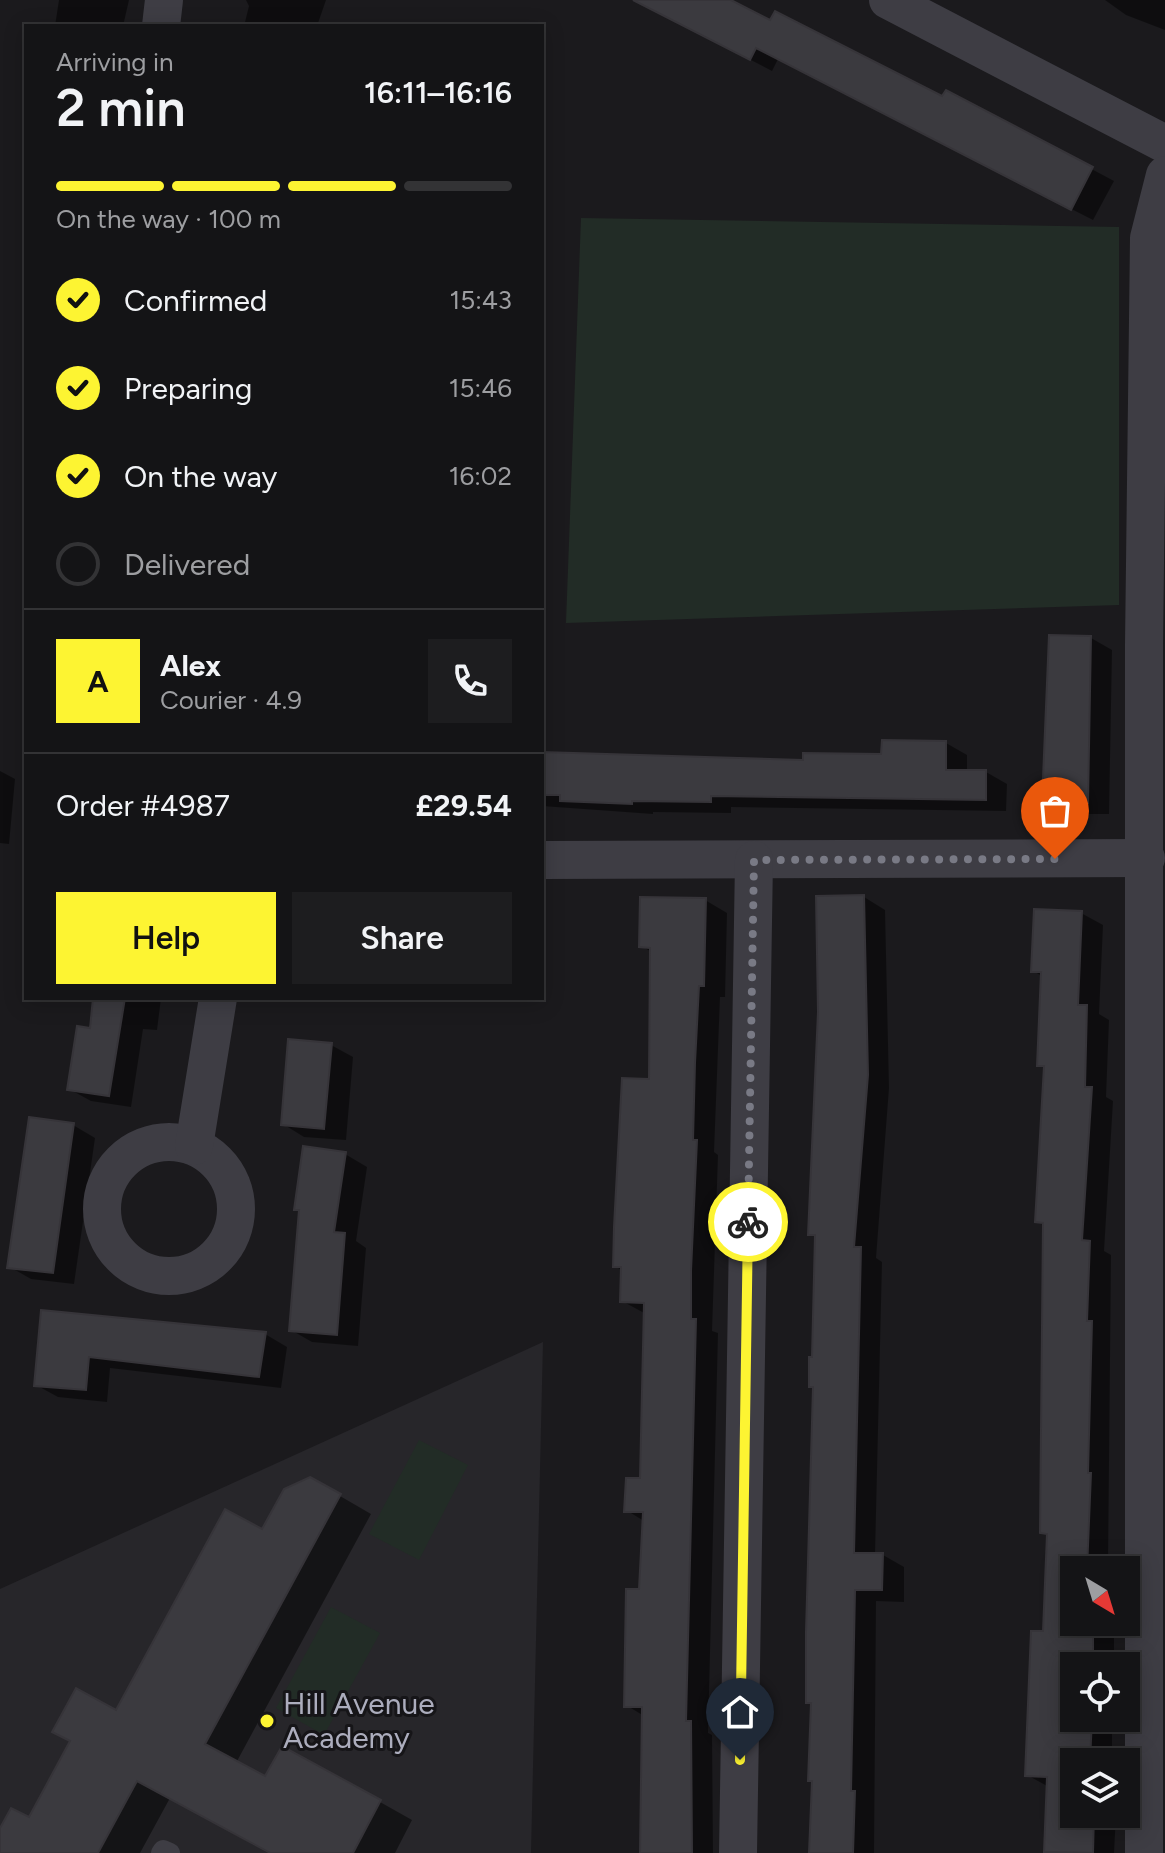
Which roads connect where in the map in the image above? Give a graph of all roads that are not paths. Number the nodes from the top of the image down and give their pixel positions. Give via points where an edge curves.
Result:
1 (164, 0) edge
2 (888, 0) edge
3 (161, 24) edge
4 (1165, 144) edge
5 (1165, 175) edge
6 (1146, 858) junction
7 (544, 860) edge
8 (754, 860) junction
9 (218, 1000) edge
10 (194, 1146) dead end
11 (161, 1853) edge
12 (170, 1853) edge
13 (738, 1853) edge
14 (1144, 1853) edge

1 - 3 street
2 - 4 street
5 - 6 street via 1149,238
6 - 8 street
6 - 14 street
7 - 8 street
8 - 13 street
9 - 10 street
11 - 12 lane

